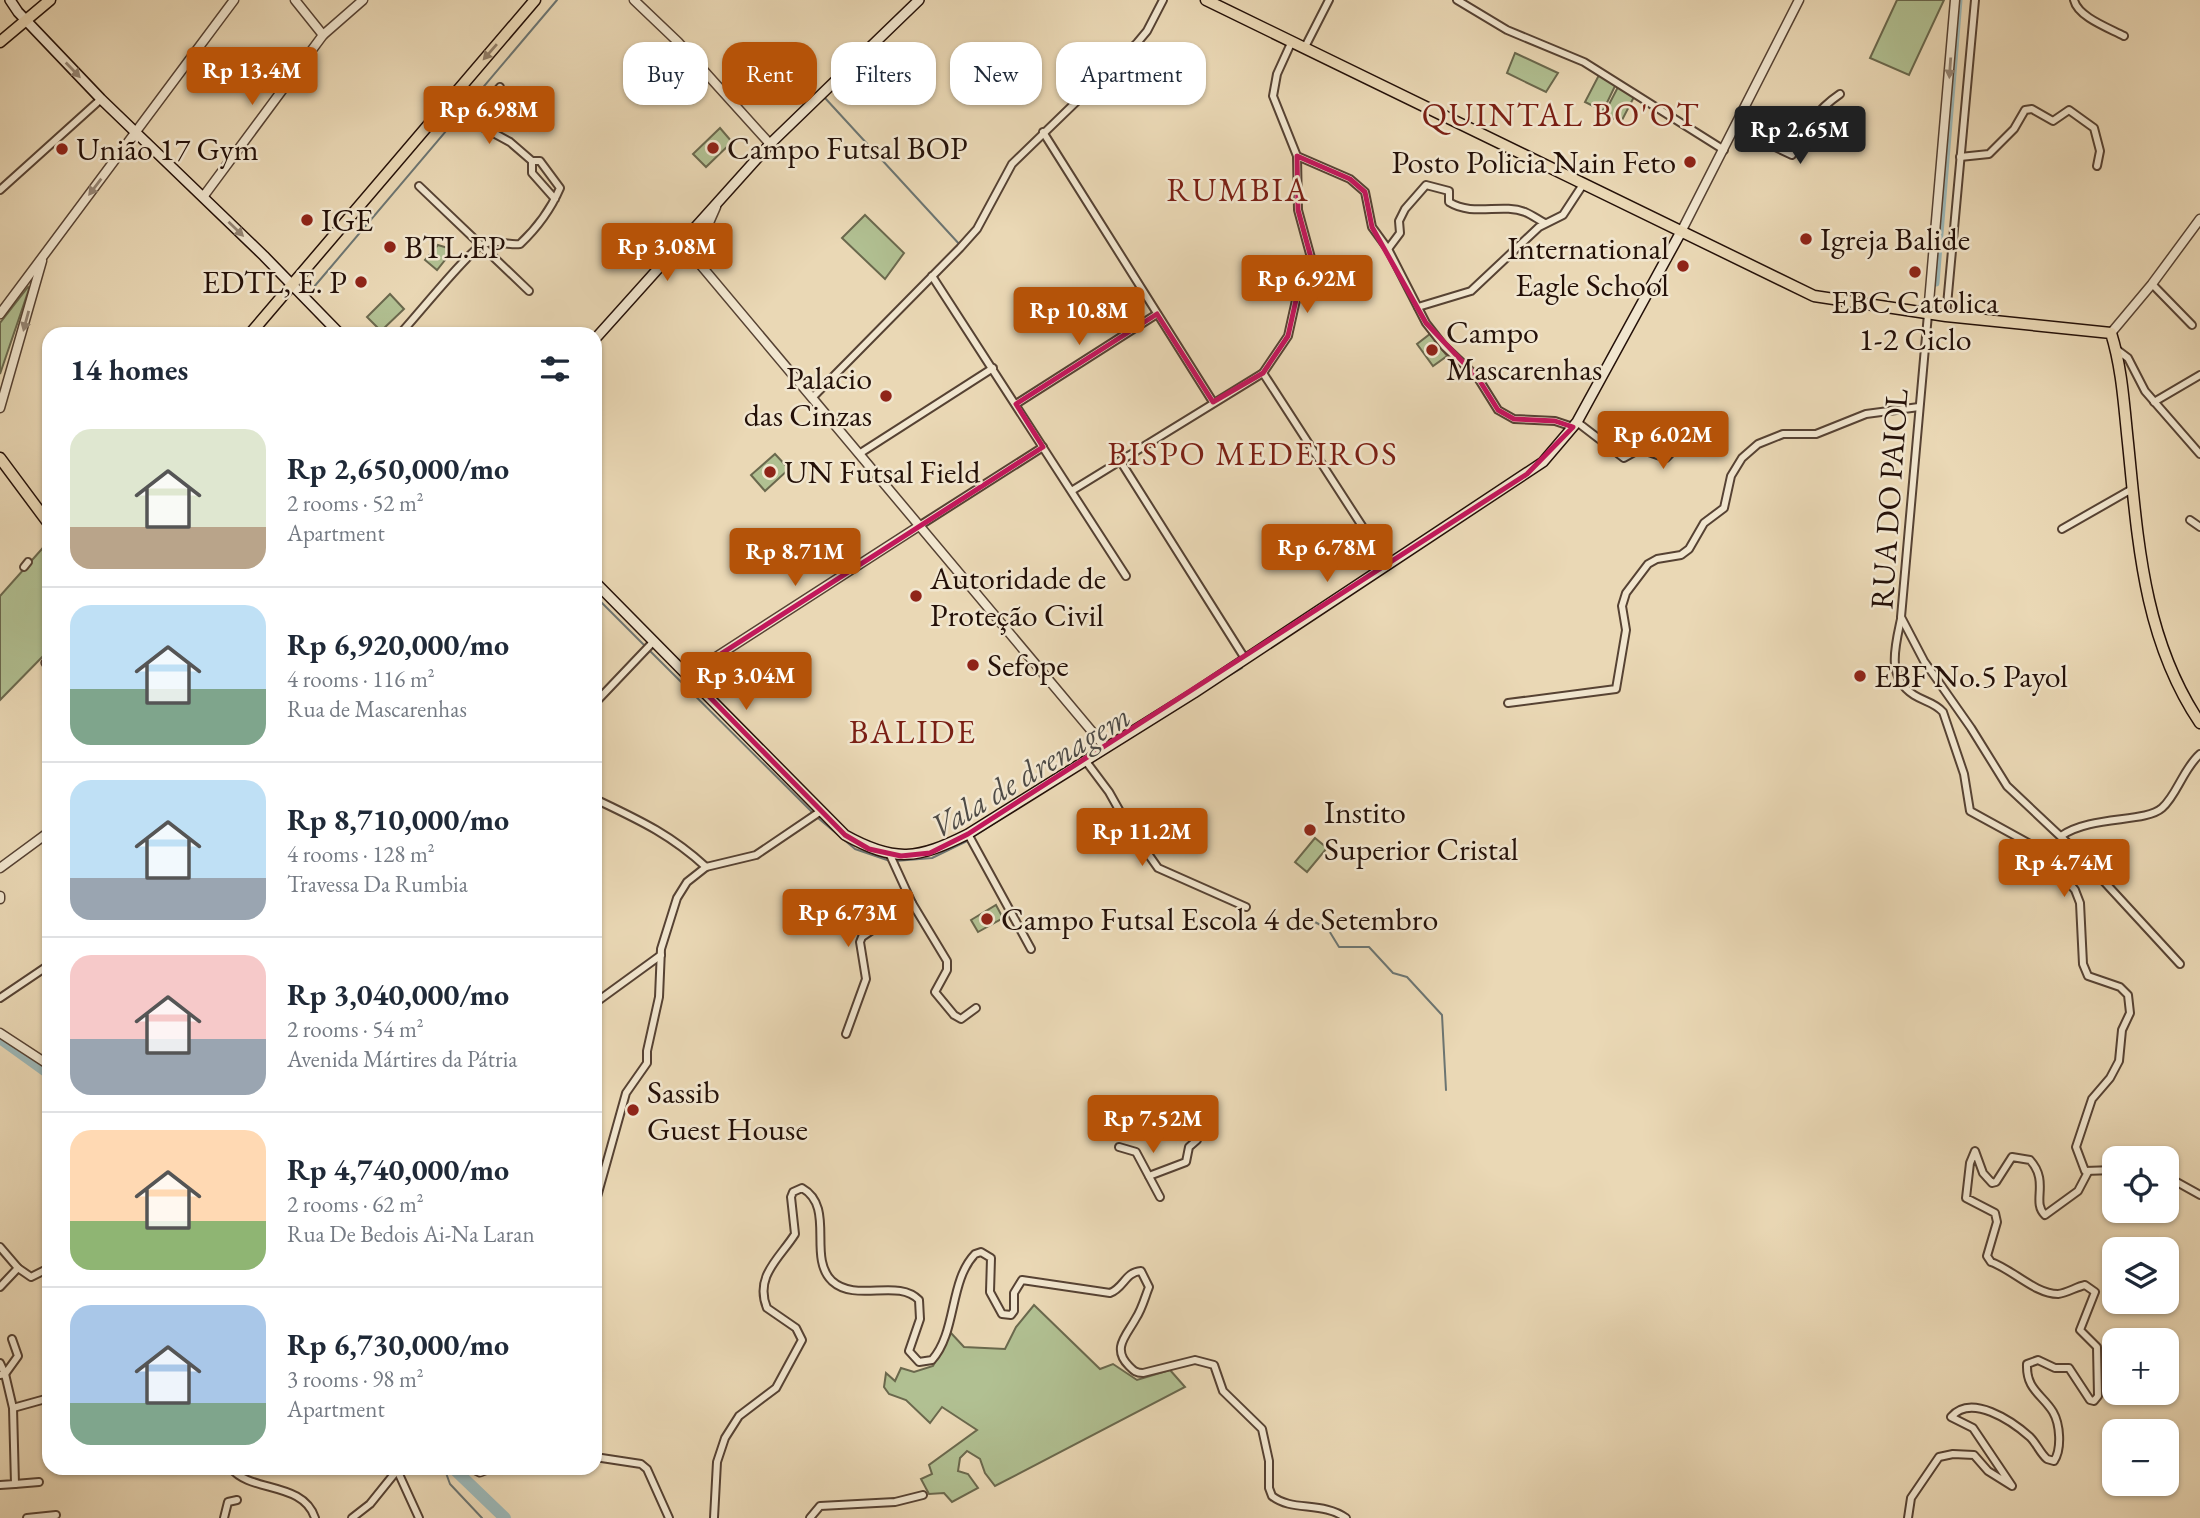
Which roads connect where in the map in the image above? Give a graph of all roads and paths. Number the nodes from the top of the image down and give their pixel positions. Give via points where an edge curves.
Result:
1 (10, 0) edge
2 (50, 0) edge
3 (234, 0) edge
4 (295, 0) edge
5 (362, 0) edge
6 (535, 0) edge
7 (634, 0) edge
8 (919, 0) edge
9 (1163, 0) edge
10 (1206, 0) edge
11 (1329, 0) edge
12 (1457, 0) edge
13 (1799, 0) edge
14 (1955, 0) edge
15 (1975, 0) edge
16 (2074, 0) edge
17 (26, 21) junction
18 (323, 35) junction
19 (2124, 36) dead end
20 (1292, 41) junction
21 (0, 42) edge
22 (1306, 47) junction
23 (500, 87) dead end
24 (1840, 94) dead end
25 (100, 99) junction
26 (460, 121) dead end
27 (468, 124) junction
28 (1735, 128) junction
29 (135, 132) junction
30 (1043, 132) junction
31 (770, 144) junction
32 (1724, 149) junction
33 (1297, 156) junction
34 (1960, 157) junction
35 (532, 161) junction
36 (2097, 166) dead end
37 (419, 186) dead end
38 (1582, 186) dead end
39 (0, 190) edge
40 (203, 197) junction
41 (555, 199) junction
42 (716, 206) junction
43 (2200, 219) edge
44 (1545, 223) junction
45 (1682, 230) junction
46 (683, 244) junction
47 (481, 245) junction
48 (1388, 249) junction
49 (44, 255) junction
50 (706, 269) junction
51 (932, 276) junction
52 (2152, 284) junction
53 (291, 286) junction
54 (529, 291) dead end
55 (1418, 307) junction
56 (0, 314) edge
57 (1157, 314) junction
58 (1928, 314) junction
59 (1945, 316) junction
60 (2192, 325) dead end
61 (256, 327) edge
62 (332, 327) edge
63 (407, 327) edge
64 (602, 331) edge
65 (2110, 333) junction
66 (2116, 349) junction
67 (993, 368) junction
68 (1263, 373) junction
69 (2200, 375) edge
70 (813, 397) junction
71 (2154, 401) junction
72 (1213, 402) junction
73 (1016, 404) junction
74 (1919, 407) junction
75 (0, 408) edge
76 (1575, 425) junction
77 (1043, 447) junction
78 (1674, 450) dead end
79 (859, 454) junction
80 (2200, 454) edge
81 (0, 458) edge
82 (1121, 462) junction
83 (2132, 489) junction
84 (1073, 490) junction
85 (42, 515) edge
86 (2190, 520) dead end
87 (919, 526) junction
88 (2200, 527) edge
89 (2062, 529) dead end
90 (1386, 563) junction
91 (1126, 576) dead end
92 (602, 589) edge
93 (1901, 617) junction
94 (654, 641) junction
95 (1244, 657) junction
96 (688, 675) junction
97 (602, 695) edge
98 (1508, 703) dead end
99 (2200, 723) edge
100 (1105, 747) junction
101 (2200, 754) edge
102 (1086, 763) junction
103 (602, 802) edge
104 (821, 811) junction
105 (968, 834) junction
106 (2061, 836) junction
107 (42, 837) edge
108 (890, 855) junction
109 (706, 867) junction
110 (0, 868) edge
111 (912, 903) junction
112 (1245, 907) dead end
113 (1031, 949) dead end
114 (661, 955) junction
115 (2180, 964) dead end
116 (42, 970) edge
117 (0, 998) edge
118 (602, 998) edge
119 (976, 1008) dead end
120 (0, 1032) edge
121 (846, 1034) dead end
122 (42, 1060) edge
123 (1197, 1140) dead end
124 (1119, 1147) dead end
125 (2102, 1171) edge
126 (2088, 1172) junction
127 (1149, 1176) junction
128 (602, 1179) edge
129 (2179, 1183) edge
130 (2200, 1195) edge
131 (1160, 1197) dead end
132 (0, 1247) edge
133 (18, 1268) junction
134 (42, 1272) edge
135 (0, 1287) edge
136 (12, 1339) dead end
137 (0, 1363) edge
138 (3, 1375) edge
139 (42, 1400) edge
140 (13, 1408) junction
141 (602, 1458) edge
142 (238, 1475) edge
143 (394, 1475) edge
144 (401, 1475) edge
145 (39, 1482) dead end
146 (15, 1484) junction
147 (0, 1485) edge
148 (923, 1495) dead end
149 (237, 1500) dead end
150 (56, 1515) dead end
151 (27, 1518) edge
152 (224, 1518) edge
153 (315, 1518) edge
154 (352, 1518) edge
155 (419, 1518) edge
156 (669, 1518) edge
157 (713, 1518) edge
158 (810, 1518) edge
159 (1346, 1518) edge
160 (1908, 1518) edge

1 - 17 main road
2 - 17 main road
3 - 29 street
4 - 18 street
5 - 18 street
6 -> 53 main road
7 - 31 street
8 - 31 main road
9 - 30 street via 1137,43
10 - 20 main road
11 - 22 street
12 - 32 street via 1507,30 1584,62
13 - 28 street
14 -> 58 street
15 - 34 street
16 - 19 street via 2076,7 2095,21
17 - 21 main road
17 -> 25 main road
18 - 40 street
20 - 22 main road
20 - 33 street via 1273,96
22 - 45 main road
23 - 27 street
24 - 28 street via 1810,120 1792,155
25 - 29 main road
25 - 39 street
26 - 27 street
27 - 35 street via 477,124 510,142
28 - 32 street
29 - 40 main road
29 -> 49 street
30 - 51 street via 1012,164 977,229
30 - 57 street
31 - 42 main road
32 - 45 street
33 - 48 street via 1361,188 1367,196 1372,227
33 - 68 street via 1298,210 1312,265 1298,291 1287,336
34 - 36 street via 1989,154 2014,129 2025,110 2053,121 2069,110 2094,128 2100,151
34 - 59 street
35 - 41 street via 532,173
35 - 41 street via 540,161 555,178 560,188
37 - 47 street
38 - 44 street via 1563,215
40 -> 53 main road
41 - 47 street via 520,244
42 - 46 main road
42 - 50 street via 701,256
43 - 52 street
44 - 48 street via 1524,212 1455,206 1449,202 1449,191 1426,184 1405,209 1400,233
44 - 55 street via 1471,291
45 - 58 main road via 1814,296
45 - 76 main road
46 - 50 street
46 - 64 main road
47 - 54 street
47 - 63 street
48 - 55 street
49 - 56 street
49 -> 75 street
50 - 70 street
51 - 67 street
51 - 70 street
52 - 60 street
52 - 65 street
53 - 61 main road
53 - 62 main road
55 - 76 street via 1444,346 1478,378 1506,416
57 - 72 street
57 - 73 street
58 - 59 main road
58 - 74 street, RUA DO PAIOL
59 - 65 main road
65 - 66 main road
66 - 71 street via 2127,358
66 - 83 main road
67 - 73 street
67 - 79 street
68 - 72 street
68 - 90 street
69 - 71 street
70 - 79 street
71 - 80 street
72 - 82 street
73 - 77 street
74 - 93 street, RUA DO PAIOL
74 - 98 street via 1866,414 1816,434 1783,434 1750,450 1731,476 1724,508 1704,523 1692,546 1681,555 1648,564 1626,593 1622,606 1626,630 1616,689
76 - 78 street via 1624,458 1640,449 1666,458
76 - 90 main road via 1527,474
77 - 84 street
77 - 87 street
79 - 87 street
81 - 85 main road
82 - 84 street
82 - 95 street
83 - 89 street
83 - 99 main road via 2151,614
84 - 91 street
86 - 88 street
87 - 96 street
87 - 100 street
90 - 95 main road
92 - 94 main road
93 - 106 street, RUA DO PAIOL via 1924,661 2007,786
93 - 126 street via 1893,666 1912,694 1936,704 1942,712 1964,774 1970,811 2040,850 2068,880 2080,903 2083,964 2088,976 2120,987 2130,1002 2119,1061 2092,1099 2076,1147 2081,1167
94 - 96 main road
94 - 97 street
95 - 100 main road
96 - 104 main road
100 - 102 main road
101 - 106 street via 2180,776 2161,809 2079,825
102 - 105 main road
102 - 112 street via 1158,868
103 - 109 street via 667,833
104 - 108 main road via 845,835
104 - 109 street via 756,855
105 - 108 main road via 930,853
105 - 113 street
106 - 115 street, RUA DO PAIOL
107 - 110 street
108 - 111 street
109 - 114 street via 687,882 677,898
111 - 119 street via 947,961 935,992 961,1019
111 - 121 street via 862,937 866,979
114 - 118 street
114 - 128 street via 647,1063 626,1093
116 - 117 street
120 - 122 street
123 - 127 street via 1189,1147 1186,1161
124 - 127 street via 1136,1152
125 - 126 street
126 - 160 street via 2078,1191 2045,1215 2039,1208 2040,1173 2030,1160 2012,1157 1992,1183 1975,1151 1966,1198 1995,1213 1997,1222 1987,1256 1991,1262 2046,1292 2060,1294 2085,1285 2095,1292 2080,1329 2097,1347 2098,1396 2090,1400 2069,1368 2038,1360 2027,1364 2034,1390 2053,1412 2059,1443 2054,1461 2004,1419 1970,1406 1951,1417 1973,1428 2012,1486 1988,1471 1974,1455 1939,1457 1911,1498
127 - 131 street
129 - 130 street
132 - 133 street
133 - 134 street via 36,1276
133 - 135 street
136 - 138 street via 18,1356
137 - 138 street
138 - 140 street
139 - 140 street
140 - 146 street
141 - 156 street via 647,1469
142 - 153 street via 246,1482 272,1485 304,1502
143 - 154 street
144 - 155 street
145 - 146 street
146 - 147 street
148 - 158 street via 895,1502 820,1506
149 - 152 street via 228,1502
150 - 151 street
157 - 159 street via 717,1462 725,1438 739,1416 771,1394 802,1340 796,1328 767,1308 764,1289 772,1263 795,1234 791,1197 802,1188 819,1217 821,1263 829,1278 847,1290 905,1291 919,1300 920,1319 909,1351 919,1363 932,1360 940,1349 963,1275 975,1254 991,1258 990,1292 1002,1314 1010,1315 1022,1280 1110,1293 1128,1275 1141,1271 1149,1287 1121,1342 1126,1364 1136,1373 1195,1360 1214,1365 1223,1391 1262,1429 1272,1496 1287,1504 1324,1507

